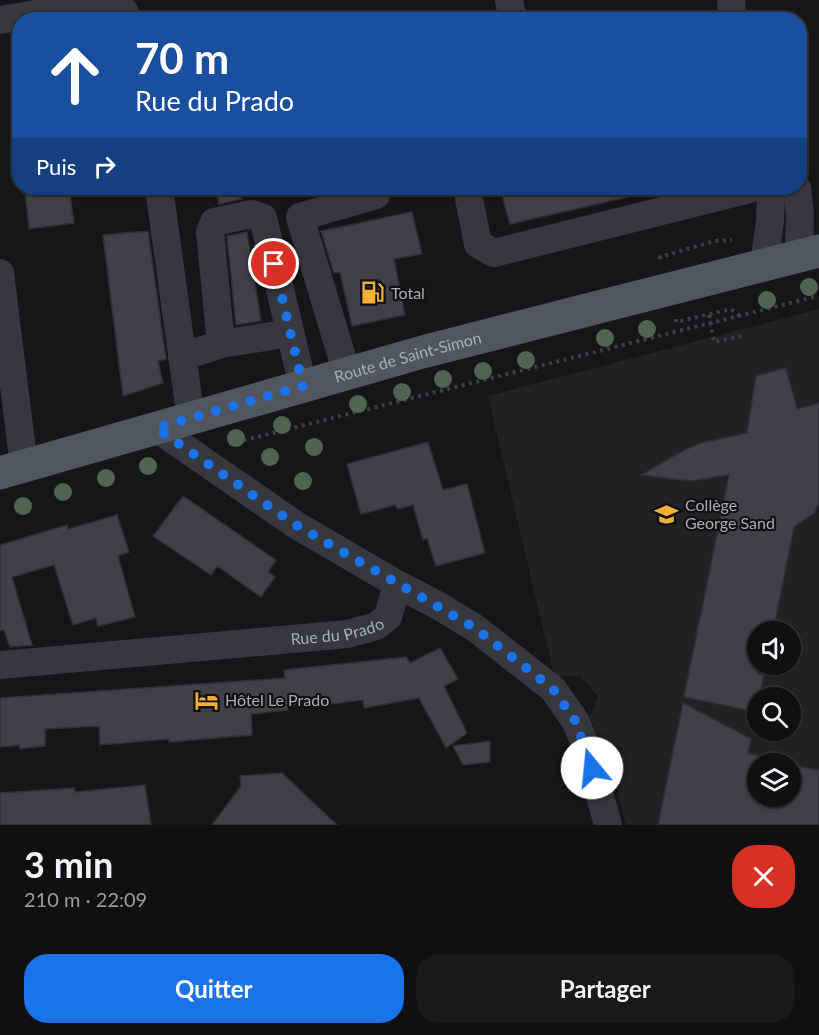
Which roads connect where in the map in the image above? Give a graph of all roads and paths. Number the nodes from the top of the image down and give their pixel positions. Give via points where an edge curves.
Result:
1 (49, 12) edge
2 (124, 12) edge
3 (160, 195) edge
4 (376, 195) dead end
5 (468, 195) edge
6 (726, 195) edge
7 (771, 195) edge
8 (798, 195) edge
9 (714, 241) dead end
10 (809, 253) edge
11 (660, 257) dead end
12 (764, 264) junction
13 (0, 273) edge
14 (709, 315) junction
15 (740, 316) junction
16 (676, 322) dead end
17 (290, 333) junction
18 (741, 336) dead end
19 (221, 344) junction
20 (182, 357) junction
21 (347, 374) junction
22 (303, 386) junction
23 (191, 419) junction
24 (156, 428) junction
25 (222, 446) dead end
26 (12, 470) edge
27 (397, 584) junction
28 (0, 665) edge
29 (608, 825) edge

1 - 2 street via 104,3
3 - 20 street
4 - 21 street via 300,217
5 - 6 street via 478,244 494,253
7 - 12 street
8 - 10 street
9 - 11 path
10 - 12 main road, Route de Saint-Simon
10 - 15 path via 814,297
12 - 21 main road, Route de Saint-Simon
13 - 26 street
14 - 15 path via 731,309
14 - 16 path
14 - 18 path via 714,342
15 - 25 path
17 - 19 street
17 - 19 street via 263,218 252,214 214,222 210,232
17 - 22 street
19 - 20 street
20 - 23 street
21 - 22 main road, Route de Saint-Simon
22 - 23 main road, Route de Saint-Simon
23 - 24 main road, Route de Saint-Simon
24 - 26 main road, Route de Saint-Simon
24 - 27 street via 296,525
27 - 28 street, Rue du Prado via 388,617 376,626 348,634
27 - 29 street via 475,628 553,689 580,731

